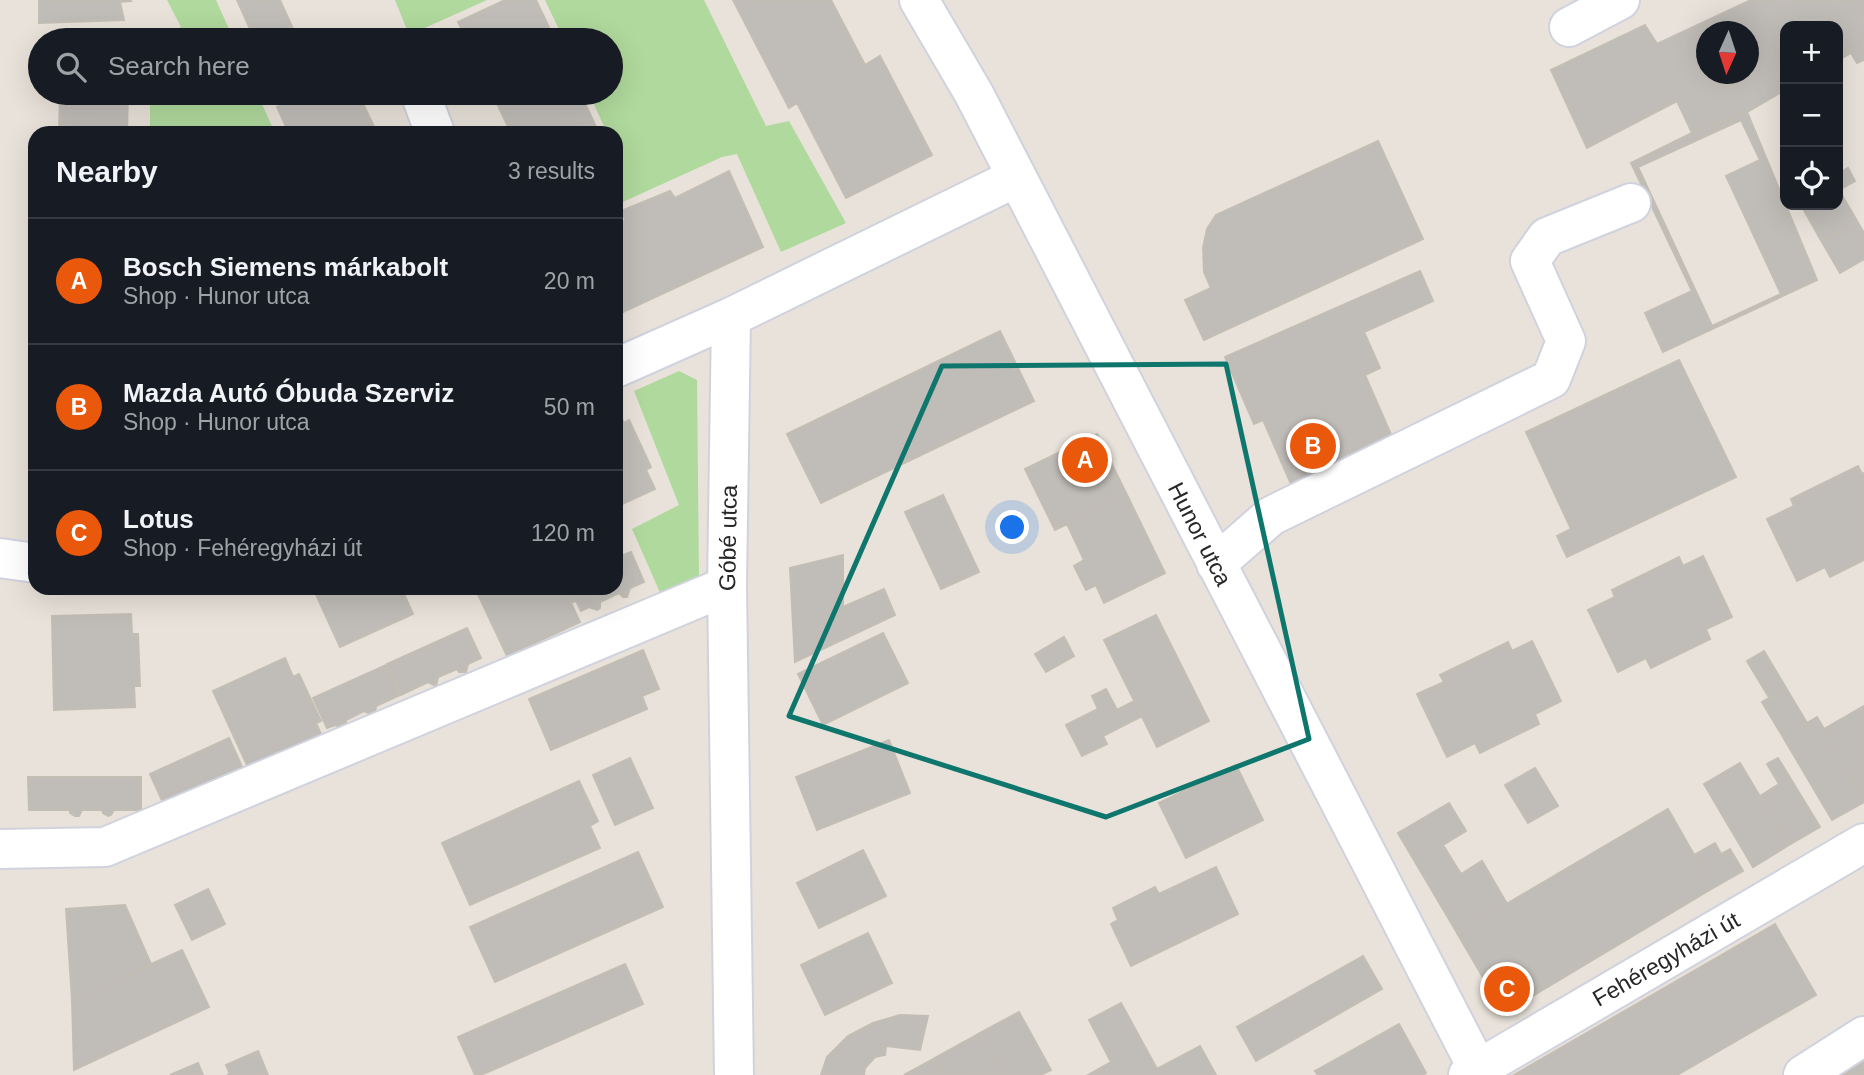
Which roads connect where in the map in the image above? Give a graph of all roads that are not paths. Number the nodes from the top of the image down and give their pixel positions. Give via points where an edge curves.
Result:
1 (919, 0) edge
2 (1620, 0) edge
3 (1569, 27) dead end
4 (424, 105) edge
5 (432, 126) edge
6 (1015, 178) junction
7 (1631, 203) dead end
8 (731, 317) junction
9 (623, 365) edge
10 (0, 558) edge
11 (28, 562) edge
12 (1216, 564) junction
13 (727, 586) junction
14 (1864, 843) edge
15 (0, 849) edge
16 (1864, 1036) edge
17 (1476, 1073) edge
18 (734, 1075) edge
19 (1803, 1075) edge

1 - 6 street, Hunor utca via 974,94
2 - 3 street
4 - 5 street
6 - 8 street
6 - 12 street, Hunor utca
7 - 12 street via 1547,237 1530,261 1566,341 1551,379 1271,516
8 - 9 street
8 - 13 street, Góbé utca
10 - 11 street
12 - 17 street, Hunor utca
13 - 15 street via 105,847
13 - 18 street, Góbé utca
14 - 17 street, Fehéregyházi út
16 - 19 street

